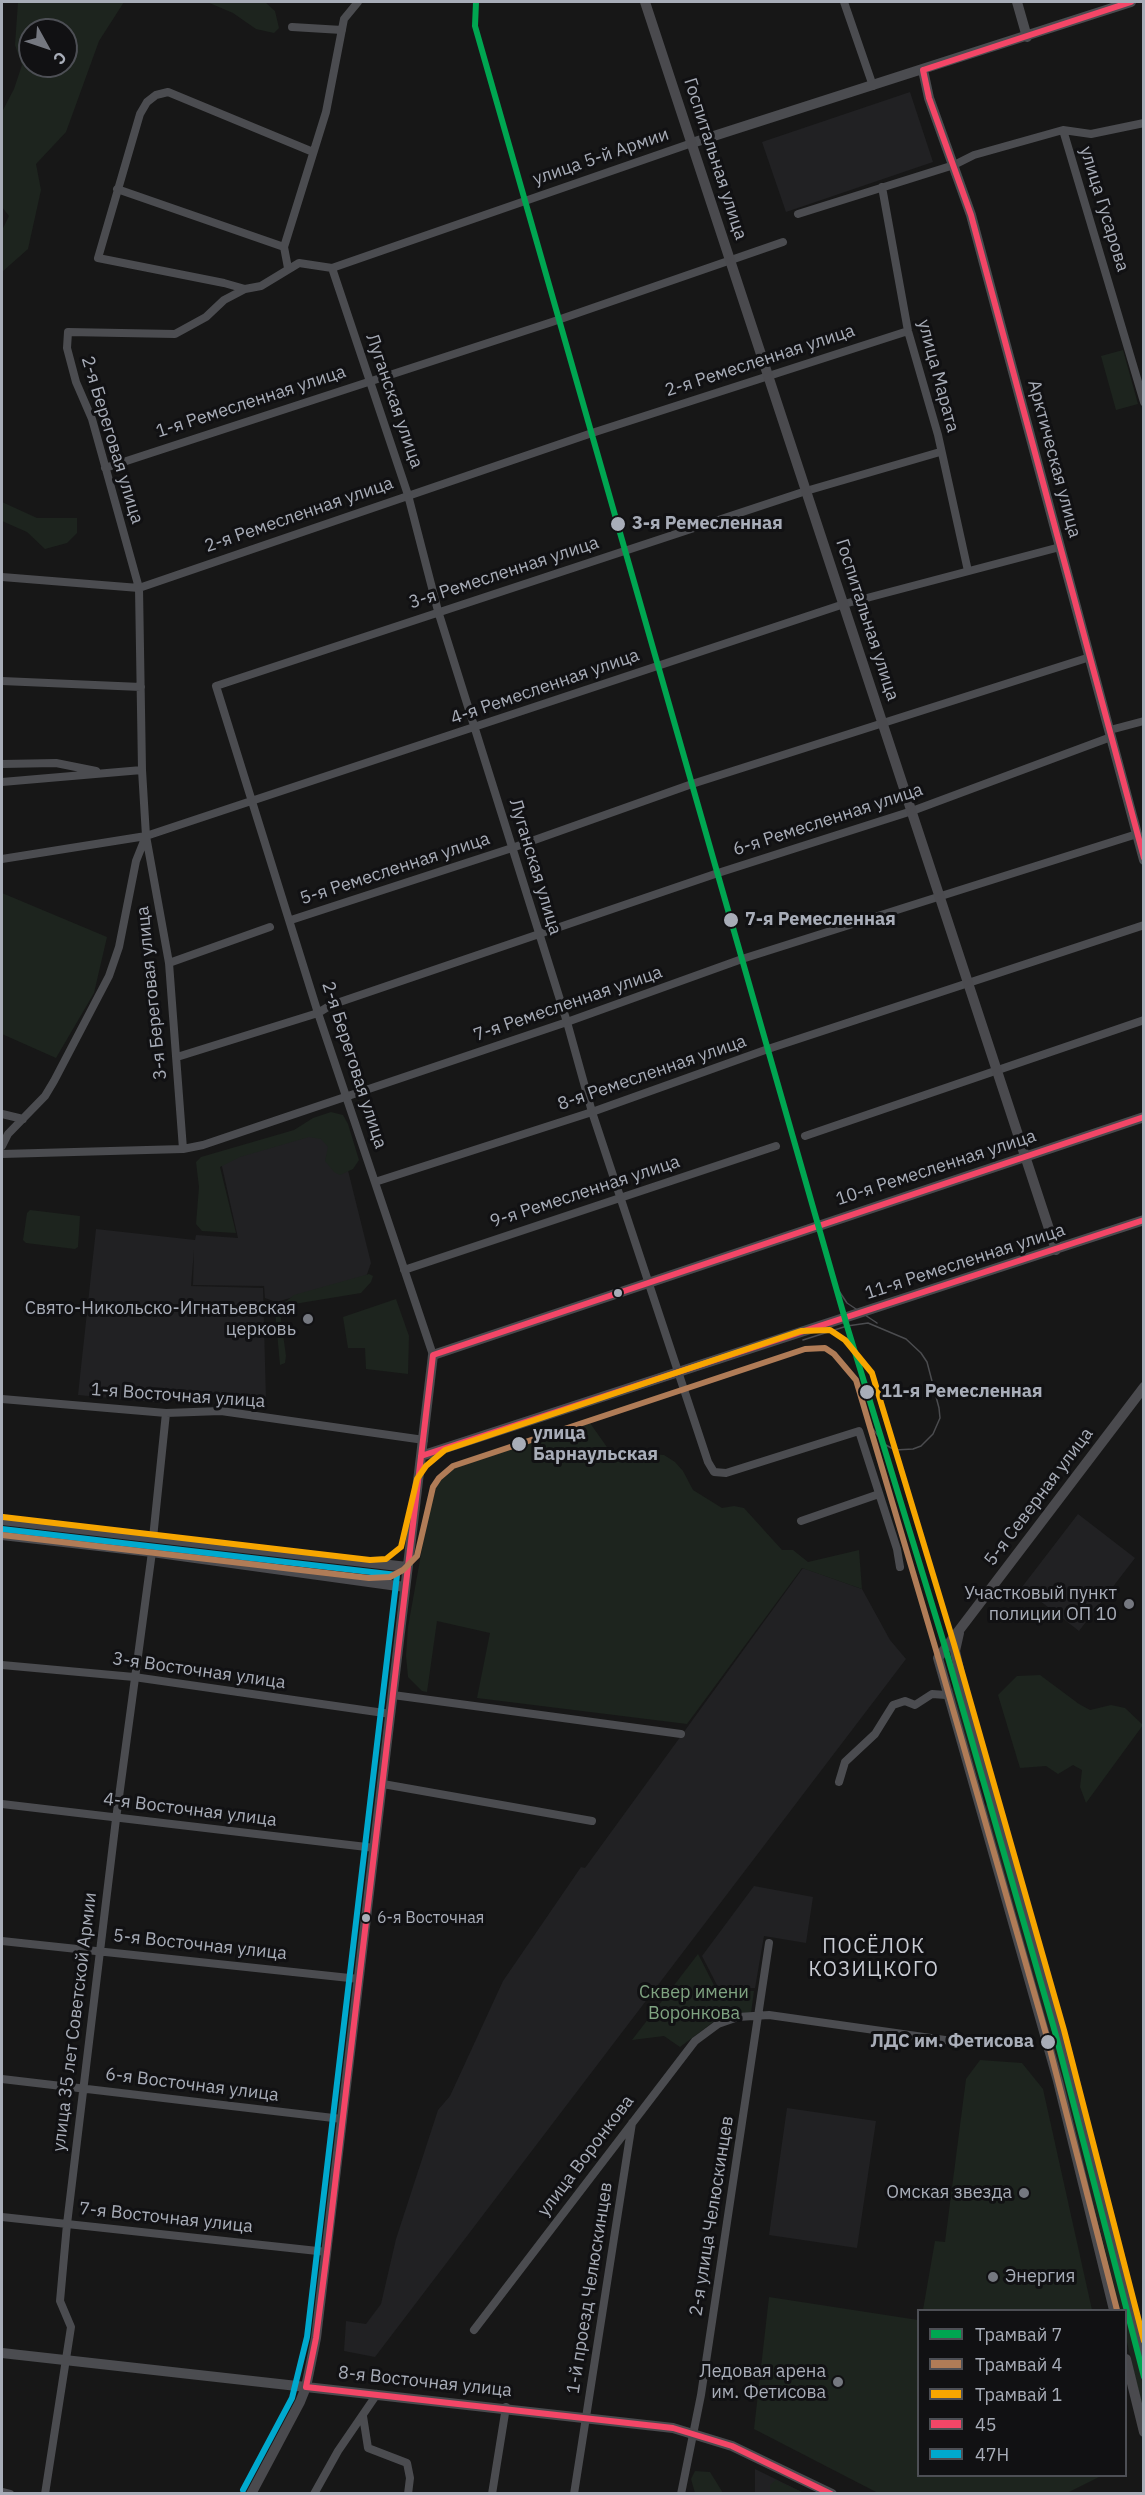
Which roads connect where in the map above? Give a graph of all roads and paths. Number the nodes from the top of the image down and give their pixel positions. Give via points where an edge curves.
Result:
1 (358, 2) edge
2 (645, 2) edge
3 (844, 2) edge
4 (1017, 2) edge
5 (1131, 2) edge
6 (292, 27) dead end
7 (342, 30) junction
8 (1027, 37) junction
9 (923, 70) junction
10 (873, 86) junction
11 (1143, 123) edge
12 (1063, 130) junction
13 (692, 144) junction
14 (313, 152) junction
15 (954, 165) junction
16 (882, 187) junction
17 (117, 189) junction
18 (798, 214) dead end
19 (783, 242) dead end
20 (284, 247) junction
21 (731, 260) junction
22 (288, 268) junction
23 (332, 268) junction
24 (245, 290) junction
25 (908, 331) junction
26 (768, 375) junction
27 (368, 380) junction
28 (1143, 402) edge
29 (940, 452) junction
30 (105, 468) junction
31 (806, 491) junction
32 (408, 495) junction
33 (1060, 547) junction
34 (968, 571) junction
35 (2, 577) edge
36 (140, 588) junction
37 (844, 604) junction
38 (438, 611) junction
39 (1090, 657) junction
40 (2, 681) edge
41 (216, 686) joint
42 (141, 687) junction
43 (1143, 721) edge
44 (883, 723) junction
45 (474, 729) junction
46 (1110, 734) junction
47 (2, 764) edge
48 (142, 770) junction
49 (105, 773) junction
50 (2, 782) edge
51 (252, 801) junction
52 (912, 811) junction
53 (1137, 834) junction
54 (146, 836) junction
55 (512, 848) junction
56 (2, 859) edge
57 (1143, 860) edge
58 (941, 896) junction
59 (291, 920) junction
60 (1143, 925) edge
61 (270, 927) dead end
62 (538, 934) junction
63 (169, 963) junction
64 (969, 983) junction
65 (318, 1013) junction
66 (1143, 1020) edge
67 (567, 1022) junction
68 (177, 1057) junction
69 (996, 1068) junction
70 (346, 1098) junction
71 (592, 1112) junction
72 (2, 1114) edge
73 (1143, 1116) edge
74 (23, 1119) junction
75 (805, 1136) dead end
76 (2, 1146) edge
77 (776, 1146) dead end
78 (183, 1149) junction
79 (2, 1154) edge
80 (1027, 1156) junction
81 (375, 1182) junction
82 (620, 1198) junction
83 (1143, 1220) edge
84 (1056, 1250) junction
85 (404, 1269) junction
86 (648, 1283) junction
87 (433, 1356) junction
88 (678, 1374) junction
89 (1143, 1387) edge
90 (2, 1399) edge
91 (166, 1413) junction
92 (424, 1440) junction
93 (421, 1456) junction
94 (879, 1494) junction
95 (2, 1520) edge
96 (801, 1521) dead end
97 (2, 1535) edge
98 (153, 1538) junction
99 (152, 1552) junction
100 (407, 1567) junction
101 (900, 1567) dead end
102 (405, 1587) junction
103 (961, 1627) junction
104 (2, 1665) edge
105 (134, 1677) junction
106 (393, 1695) junction
107 (946, 1695) junction
108 (391, 1714) junction
109 (681, 1734) dead end
110 (839, 1782) dead end
111 (383, 1784) junction
112 (991, 1788) junction
113 (975, 1793) junction
114 (2, 1804) edge
115 (116, 1819) junction
116 (592, 1821) dead end
117 (375, 1848) junction
118 (2, 1941) edge
119 (770, 1943) dead end
120 (100, 1951) junction
121 (359, 1979) junction
122 (759, 2014) junction
123 (959, 2042) dead end
124 (2, 2079) edge
125 (85, 2089) junction
126 (342, 2119) junction
127 (632, 2122) junction
128 (2, 2217) edge
129 (67, 2224) junction
130 (327, 2252) junction
131 (1114, 2309) edge
132 (474, 2330) dead end
133 (2, 2353) edge
134 (1143, 2360) edge
135 (66, 2361) junction
136 (1127, 2367) edge
137 (306, 2386) junction
138 (377, 2394) junction
139 (506, 2407) junction
140 (363, 2416) junction
141 (587, 2417) junction
142 (1143, 2432) edge
143 (694, 2433) junction
144 (2, 2492) edge
145 (10, 2493) edge
146 (45, 2493) edge
147 (251, 2493) edge
148 (314, 2493) edge
149 (408, 2493) edge
150 (492, 2493) edge
151 (574, 2493) edge
152 (681, 2493) edge
153 (832, 2493) edge

1 - 7 street via 344,19
2 - 13 main road, Госпитальная улица
3 - 10 street
4 - 8 street
5 - 8 street, улица 5-й Армии
6 - 7 street
7 - 14 street via 326,112
8 - 9 street, улица 5-й Армии
9 - 10 street, улица 5-й Армии
9 - 15 street, Арктическая улица
10 - 13 street, улица 5-й Армии
11 - 12 street via 1091,134
12 - 15 street via 974,155
12 - 28 street, улица Гусарова
13 - 21 main road, Госпитальная улица
13 - 23 street, улица 5-й Армии
14 - 17 street via 168,92 147,102 140,114
14 - 20 street
15 - 16 street
15 - 33 street, Арктическая улица via 971,215
16 - 18 street
16 - 25 street, улица Марата
17 - 20 street
17 - 24 street via 98,258
19 - 21 street, 1-я Ремесленная улица
20 - 22 street
21 - 26 main road, Госпитальная улица
21 - 27 street, 1-я Ремесленная улица
22 - 23 street, улица 5-й Армии via 299,263
22 - 24 street, 2-я Береговая улица via 261,286
23 - 27 street, Луганская улица
24 - 30 street, 2-я Береговая улица via 175,334 68,332 67,348 73,371 92,419
25 - 26 street, 2-я Ремесленная улица
25 - 29 street, улица Марата
26 - 31 main road, Госпитальная улица
26 - 32 street, 2-я Ремесленная улица
27 - 30 street, 1-я Ремесленная улица
27 - 32 street, Луганская улица
29 - 31 street, 3-я Ремесленная улица
29 - 34 street, улица Марата
30 - 36 street, 2-я Береговая улица
31 - 37 main road, Госпитальная улица
31 - 38 street, 3-я Ремесленная улица
32 - 36 street, 2-я Ремесленная улица
32 - 38 street, Луганская улица
33 - 34 street, 4-я Ремесленная улица
33 - 39 street, Арктическая улица
34 - 37 street, 4-я Ремесленная улица
35 - 36 street, 2-я Ремесленная улица
36 - 42 street, 2-я Береговая улица
37 - 44 main road, Госпитальная улица
37 - 45 street, 4-я Ремесленная улица
38 - 41 street, 3-я Ремесленная улица
38 - 45 street, Луганская улица
39 - 44 street, 5-я Ремесленная улица
39 - 46 street, Арктическая улица
40 - 42 street
41 - 51 street, 2-я Береговая улица
42 - 48 street, 3-я Береговая улица
43 - 46 street, 6-я Ремесленная улица
44 - 52 main road, Госпитальная улица
44 - 55 street, 5-я Ремесленная улица via 692,784
45 - 51 street, 4-я Ремесленная улица
45 - 55 street, Луганская улица
46 - 52 street, 6-я Ремесленная улица
46 - 53 street, Арктическая улица
47 - 49 street via 56,763
48 - 49 street
48 - 54 street, 3-я Береговая улица
49 - 50 street
51 - 54 street, 4-я Ремесленная улица
51 - 59 street, 2-я Береговая улица
52 - 58 main road, Госпитальная улица
52 - 62 street, 6-я Ремесленная улица
53 - 57 street, Арктическая улица
53 - 58 street, 7-я Ремесленная улица
54 - 56 street, 4-я Ремесленная улица
54 - 63 street, 3-я Береговая улица
54 - 74 street, 3-я Береговая улица via 136,861 126,919 109,976 54,1081
55 - 59 street, 5-я Ремесленная улица
55 - 62 street, Луганская улица
58 - 64 main road, Госпитальная улица
58 - 67 street, 7-я Ремесленная улица via 742,959
59 - 65 street, 2-я Береговая улица
60 - 64 street, 8-я Ремесленная улица
61 - 63 street
62 - 65 street, 6-я Ремесленная улица via 331,1005
62 - 67 street, Луганская улица
63 - 68 street, 3-я Береговая улица
64 - 69 main road, Госпитальная улица
64 - 71 street, 8-я Ремесленная улица
65 - 68 street, 6-я Ремесленная улица
65 - 70 street, 2-я Береговая улица
66 - 69 street
67 - 70 street, 7-я Ремесленная улица
67 - 71 street, Луганская улица
68 - 78 street, 3-я Береговая улица
69 - 75 street
69 - 80 main road, Госпитальная улица
70 - 78 street, 7-я Ремесленная улица
70 - 81 street, 2-я Береговая улица
71 - 81 street, 8-я Ремесленная улица
71 - 82 street, Луганская улица
72 - 74 street
73 - 80 main road, 10-я Ремесленная улица
74 - 76 street, 3-я Береговая улица
77 - 82 street, 9-я Ремесленная улица
78 - 79 street, 7-я Ремесленная улица
80 - 84 main road, Госпитальная улица
80 - 86 main road, 10-я Ремесленная улица
81 - 85 street, 2-я Береговая улица
82 - 85 street, 9-я Ремесленная улица
82 - 86 street, Луганская улица
83 - 84 main road, 11-я Ремесленная улица
84 - 88 main road, 11-я Ремесленная улица
85 - 87 street, 2-я Береговая улица
86 - 87 main road, 10-я Ремесленная улица
86 - 88 street, Луганская улица
87 - 92 main road, 2-я Береговая улица
88 - 93 main road, 11-я Ремесленная улица
88 - 94 street, Луганская улица via 714,1472 726,1473 859,1431
89 - 103 main road, 5-я Северная улица
90 - 91 street, 1-я Восточная улица
91 - 92 street, 1-я Восточная улица via 221,1411
91 - 98 street
92 - 93 main road, 2-я Береговая улица
93 - 100 main road, 2-я Береговая улица
94 - 96 street
94 - 101 street
95 - 98 main road
97 - 99 main road
98 - 100 main road
99 - 102 main road
99 - 105 street, улица 35 лет Советской Армии
100 - 102 main road, 2-я Береговая улица
102 - 106 main road, 2-я Береговая улица
103 - 107 main road, 5-я Северная улица via 938,1658
103 - 112 main road via 955,1651 957,1662
104 - 105 street, 3-я Восточная улица
105 - 108 street, 3-я Восточная улица
105 - 115 street, улица 35 лет Советской Армии
106 - 108 main road, 2-я Береговая улица
106 - 109 street
107 - 110 street via 932,1694 915,1705 905,1701 893,1705 875,1734 845,1762
107 - 113 main road, 5-я Северная улица
108 - 111 main road, 2-я Береговая улица
111 - 116 street
111 - 117 main road, 2-я Береговая улица
112 - 113 main road
112 - 134 main road via 1069,2061
113 - 131 main road, 5-я Северная улица via 1058,2081
114 - 115 street, 4-я Восточная улица
115 - 117 street, 4-я Восточная улица
115 - 120 street, улица 35 лет Советской Армии
117 - 121 main road, 2-я Береговая улица
118 - 120 street, 5-я Восточная улица
119 - 122 street, 2-я улица Челюскинцев
120 - 121 street, 5-я Восточная улица
120 - 125 street, улица 35 лет Советской Армии
121 - 126 main road, 2-я Береговая улица
122 - 123 street
122 - 127 street, улица Воронкова via 718,2024 695,2041
122 - 143 street, 2-я улица Челюскинцев
124 - 125 street, 6-я Восточная улица
125 - 126 street, 6-я Восточная улица
125 - 129 street, улица 35 лет Советской Армии
126 - 130 main road, 2-я Береговая улица
127 - 132 street, улица Воронкова
127 - 141 street, 1-й проезд Челюскинцев
128 - 129 street, 7-я Восточная улица
129 - 130 street, 7-я Восточная улица
129 - 135 street, улица 35 лет Советской Армии via 60,2301 71,2327
130 - 137 main road, 2-я Береговая улица
133 - 135 street, 8-я Восточная улица
135 - 137 street, 8-я Восточная улица
135 - 146 street, улица 35 лет Советской Армии
136 - 142 main road
137 - 138 main road, 8-я Восточная улица
137 - 147 main road, 2-я Береговая улица
138 - 139 main road, 8-я Восточная улица
138 - 140 street
139 - 141 main road, 8-я Восточная улица
139 - 150 street
140 - 148 street
140 - 149 street via 368,2448 407,2463
141 - 143 main road, 8-я Восточная улица
141 - 151 street, 1-й проезд Челюскинцев
143 - 152 street, 2-я улица Челюскинцев
143 - 153 main road, 8-я Восточная улица via 763,2459
144 - 145 street

